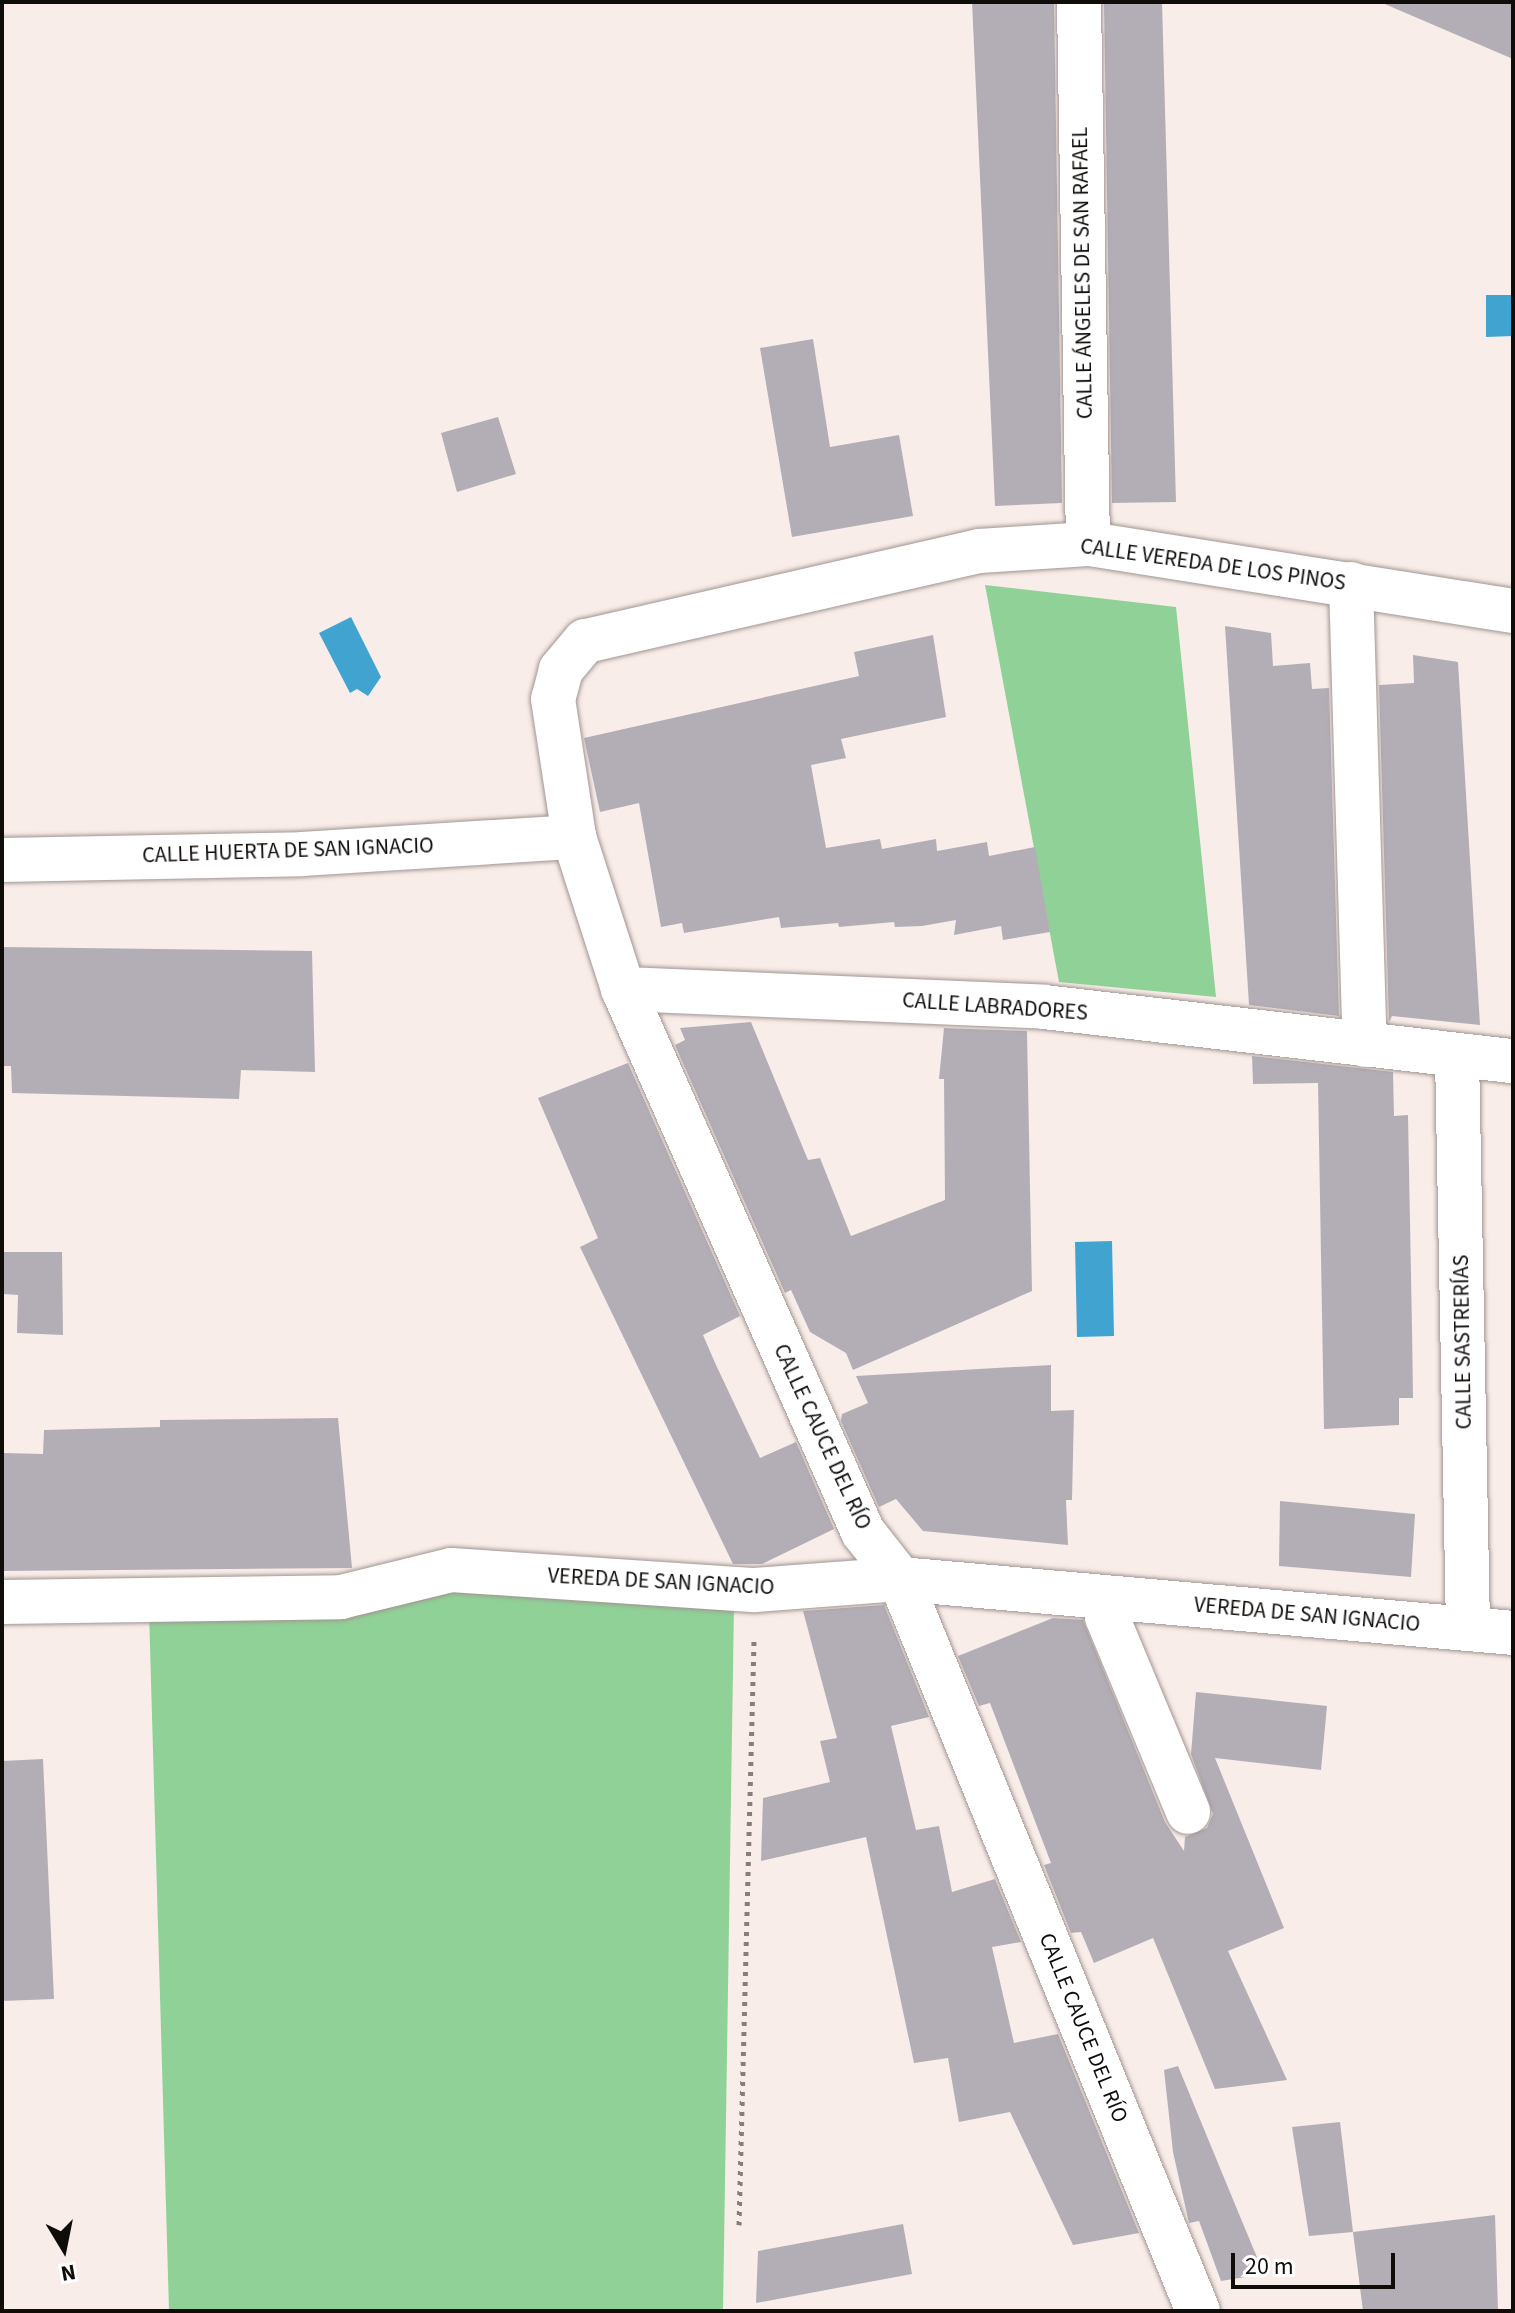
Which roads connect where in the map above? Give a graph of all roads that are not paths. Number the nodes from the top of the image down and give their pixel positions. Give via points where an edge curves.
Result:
1 (1079, 2) edge
2 (1088, 544) junction
3 (1351, 584) junction
4 (1513, 611) edge
5 (585, 641) joint
6 (574, 837) junction
7 (2, 860) edge
8 (623, 989) junction
9 (1365, 1045) junction
10 (1457, 1055) junction
11 (1513, 1061) edge
12 (900, 1579) junction
13 (1108, 1598) junction
14 (2, 1602) edge
15 (1468, 1629) junction
16 (1513, 1633) edge
17 (1188, 1812) dead end
18 (1198, 2311) edge

1 - 2 street, CALLE ÁNGELES DE SAN RAFAEL
2 - 3 street, CALLE VEREDA DE LOS PINOS
2 - 5 street, CALLE VEREDA DE LOS PINOS via 979,551
3 - 4 street, CALLE VEREDA DE LOS PINOS
3 - 9 street
5 - 6 street, CALLE CAUCE DEL RÍO via 561,670 553,699
6 - 7 street, CALLE HUERTA DE SAN IGNACIO via 302,854
6 - 8 street, CALLE CAUCE DEL RÍO
8 - 9 street, CALLE LABRADORES via 1044,1007
8 - 12 street, CALLE CAUCE DEL RÍO via 863,1532
9 - 10 street, CALLE LABRADORES
10 - 11 street, CALLE LABRADORES
10 - 15 street, CALLE SASTRERÍAS
12 - 13 street, VEREDA DE SAN IGNACIO
12 - 14 street, VEREDA DE SAN IGNACIO via 755,1590 451,1570 341,1597
12 - 18 street, CALLE CAUCE DEL RÍO
13 - 15 street, VEREDA DE SAN IGNACIO
13 - 17 street via 1107,1617
15 - 16 street, VEREDA DE SAN IGNACIO

